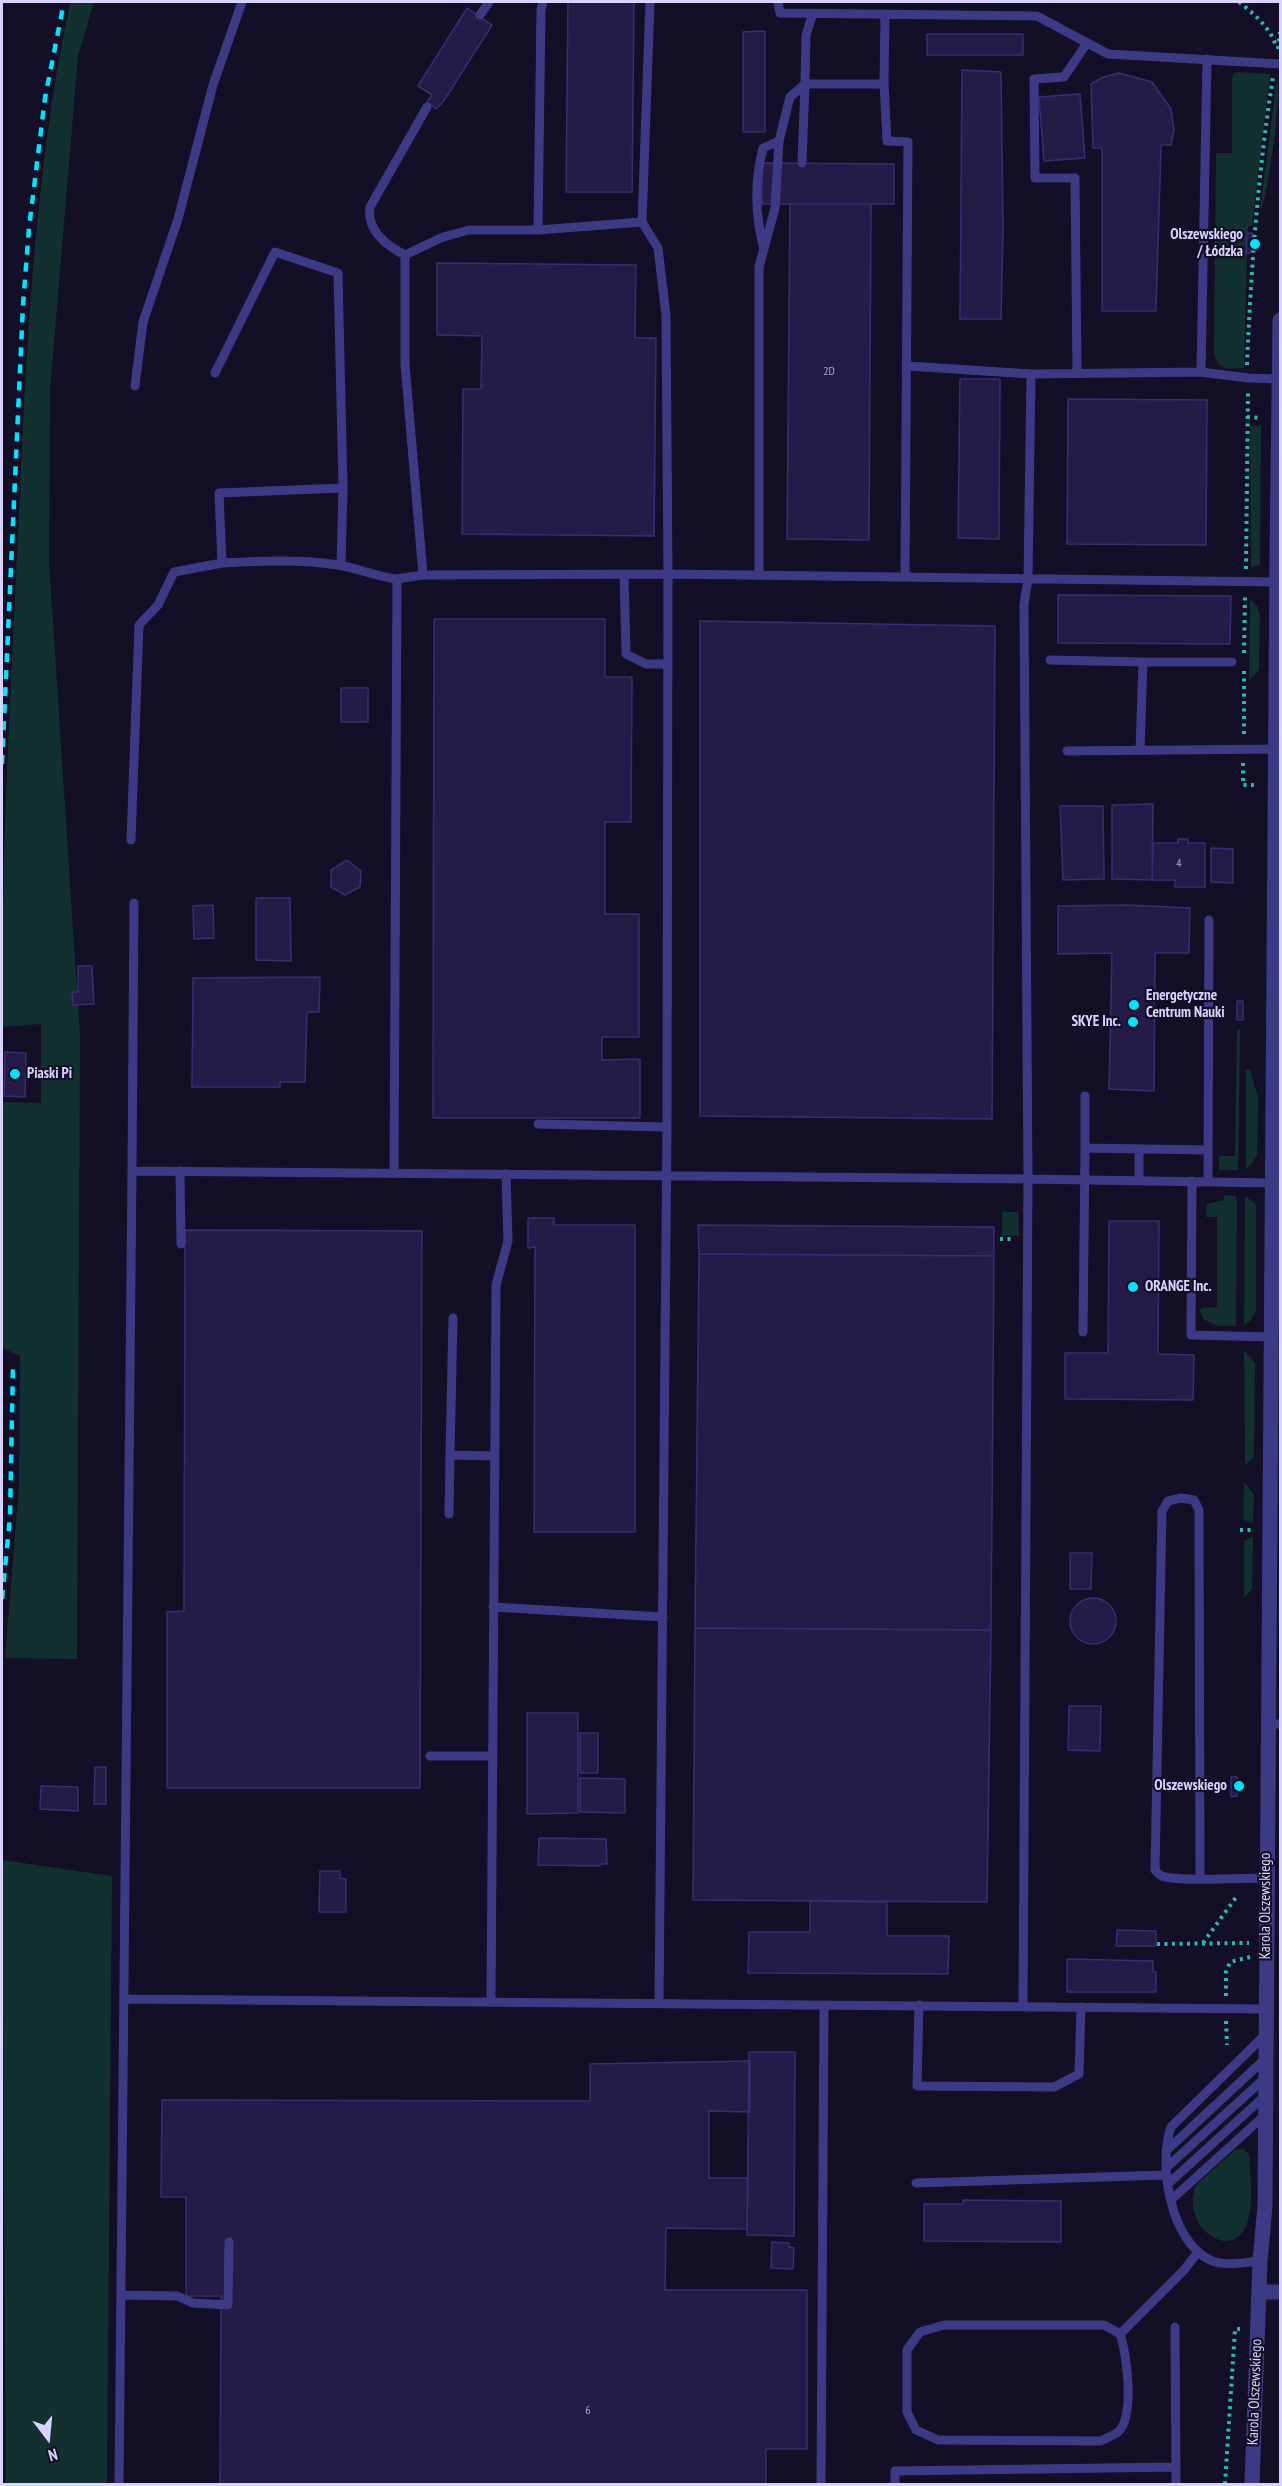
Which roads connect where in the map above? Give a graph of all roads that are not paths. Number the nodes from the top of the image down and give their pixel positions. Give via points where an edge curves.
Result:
1 (242, 2) edge
2 (489, 2) edge
3 (543, 2) edge
4 (650, 2) edge
5 (778, 2) edge
6 (813, 13) junction
7 (885, 14) junction
8 (480, 15) dead end
9 (1087, 43) junction
10 (1207, 60) junction
11 (1278, 64) edge
12 (805, 84) junction
13 (884, 84) junction
14 (427, 107) dead end
15 (779, 141) junction
16 (802, 163) dead end
17 (642, 222) junction
18 (538, 230) junction
19 (764, 251) junction
20 (405, 255) junction
21 (1281, 320) edge
22 (1280, 336) edge
23 (908, 366) junction
24 (1077, 372) junction
25 (1200, 372) junction
26 (215, 374) dead end
27 (1031, 374) junction
28 (1279, 379) edge
29 (135, 386) dead end
30 (343, 488) junction
31 (1279, 555) edge
32 (222, 563) junction
33 (341, 565) junction
34 (624, 574) junction
35 (668, 574) junction
36 (423, 575) junction
37 (759, 575) junction
38 (905, 576) junction
39 (397, 579) junction
40 (1028, 579) junction
41 (1277, 582) junction
42 (1050, 660) dead end
43 (1143, 662) junction
44 (1232, 662) dead end
45 (668, 664) junction
46 (1279, 749) edge
47 (1140, 750) junction
48 (1067, 751) dead end
49 (132, 840) dead end
50 (134, 903) dead end
51 (1209, 920) dead end
52 (1278, 942) edge
53 (1278, 1019) edge
54 (1085, 1096) dead end
55 (538, 1124) dead end
56 (667, 1126) junction
57 (1085, 1148) junction
58 (1139, 1149) junction
59 (1208, 1150) junction
60 (132, 1171) junction
61 (180, 1171) junction
62 (394, 1173) junction
63 (506, 1174) junction
64 (667, 1175) junction
65 (1028, 1179) junction
66 (1085, 1180) junction
67 (1139, 1180) junction
68 (1192, 1181) junction
69 (1208, 1182) junction
70 (1273, 1183) junction
71 (181, 1244) dead end
72 (453, 1318) dead end
73 (1083, 1332) dead end
74 (1272, 1337) junction
75 (450, 1455) junction
76 (495, 1456) junction
77 (449, 1514) dead end
78 (494, 1607) junction
79 (663, 1617) junction
80 (1274, 1724) edge
81 (430, 1756) dead end
82 (492, 1756) junction
83 (1200, 1878) junction
84 (1266, 1878) junction
85 (125, 1999) junction
86 (491, 2002) junction
87 (659, 2003) junction
88 (824, 2005) junction
89 (919, 2006) junction
90 (1023, 2007) junction
91 (1081, 2007) junction
92 (1266, 2009) junction
93 (1266, 2034) junction
94 (1266, 2058) junction
95 (1266, 2077) junction
96 (1266, 2095) junction
97 (1266, 2114) junction
98 (1166, 2151) junction
99 (1167, 2176) junction
100 (916, 2183) dead end
101 (1170, 2200) junction
102 (229, 2242) dead end
103 (1198, 2252) junction
104 (1260, 2260) junction
105 (1259, 2292) junction
106 (1281, 2292) edge
107 (121, 2295) junction
108 (1175, 2327) dead end
109 (1120, 2334) junction
110 (1176, 2467) junction
111 (118, 2484) edge
112 (821, 2484) edge
113 (895, 2484) edge
114 (1176, 2484) edge
115 (1252, 2484) edge

1 - 29 lane via 143,322
2 - 8 lane
3 - 18 lane
4 - 17 lane
5 - 6 lane via 780,13
6 - 7 lane
6 - 12 lane via 806,35
7 - 9 lane via 1037,16
7 - 13 lane
9 - 10 lane via 1108,54
9 - 24 lane via 1064,78 1034,79 1035,178 1075,178
10 - 11 lane
10 - 25 lane
12 - 13 lane
12 - 15 lane via 790,97
12 - 16 lane
13 - 23 lane via 887,141 908,142
14 - 20 lane via 370,207 372,225 384,242
15 - 19 lane via 775,208
15 - 19 lane via 763,148 756,175 757,222
17 - 18 lane
17 - 35 lane via 658,248 666,315
18 - 20 lane via 469,230
19 - 37 lane via 759,267
20 - 36 lane via 405,364
21 - 22 street, Karola Olszewskiego
22 - 28 street, Karola Olszewskiego
23 - 27 lane
23 - 38 lane
24 - 25 lane
24 - 27 lane
25 - 28 lane
26 - 30 lane via 276,252 338,273
27 - 40 lane
28 - 31 street, Karola Olszewskiego
30 - 32 lane via 219,493
30 - 33 lane
31 - 41 street, Karola Olszewskiego
32 - 33 lane
32 - 49 lane via 174,572 158,605 139,625
33 - 39 lane
34 - 35 lane
34 - 36 lane
34 - 45 lane via 626,654 646,664
35 - 37 lane
35 - 45 lane
36 - 39 lane
37 - 38 lane
38 - 40 lane
39 - 62 lane
40 - 41 lane
40 - 65 lane via 1024,604
41 - 46 street, Karola Olszewskiego
42 - 43 lane
43 - 44 lane
43 - 47 lane
45 - 56 lane
46 - 47 lane
46 - 52 street, Karola Olszewskiego
47 - 48 lane
50 - 60 lane
51 - 59 lane
52 - 53 street, Karola Olszewskiego
53 - 70 street, Karola Olszewskiego
54 - 57 lane
55 - 56 lane
56 - 64 lane
57 - 58 lane
57 - 66 lane
58 - 59 lane
58 - 67 lane
59 - 69 lane
60 - 61 lane
60 - 85 lane
61 - 62 lane
61 - 71 lane
62 - 63 lane
63 - 64 lane
63 - 76 lane via 508,1241 496,1285
64 - 65 lane
64 - 79 lane
65 - 66 lane
65 - 90 lane
66 - 67 lane
66 - 73 lane
67 - 68 lane
68 - 69 lane
68 - 74 lane via 1191,1335
69 - 70 lane
70 - 74 street, Karola Olszewskiego
72 - 75 lane
74 - 80 street, Karola Olszewskiego
75 - 76 lane
75 - 77 lane
76 - 78 lane
78 - 79 lane
78 - 82 lane
79 - 87 lane
80 - 84 street, Karola Olszewskiego
81 - 82 lane
82 - 86 lane
83 - 83 lane via 1162,1876 1155,1865 1162,1511 1168,1501 1180,1498 1194,1500 1199,1510
83 - 84 lane
84 - 92 street, Karola Olszewskiego
85 - 86 lane
85 - 107 lane
86 - 87 lane
87 - 88 lane
88 - 89 lane
88 - 112 lane
89 - 90 lane
89 - 91 lane via 917,2086 1054,2086 1080,2074
90 - 91 lane
91 - 92 lane
92 - 93 street, Karola Olszewskiego
93 - 94 street, Karola Olszewskiego
93 - 98 lane via 1171,2127
94 - 95 street, Karola Olszewskiego
94 - 98 lane
95 - 96 street, Karola Olszewskiego
95 - 99 lane
96 - 97 street, Karola Olszewskiego
96 - 99 lane
97 - 101 lane
97 - 104 street, Karola Olszewskiego
98 - 99 lane
99 - 100 lane
99 - 101 lane
101 - 103 lane via 1179,2225
102 - 107 lane via 228,2305 193,2303 177,2296
103 - 104 lane via 1215,2262
103 - 109 lane
104 - 105 street, Karola Olszewskiego
105 - 106 street
105 - 115 street, Karola Olszewskiego
107 - 111 lane
108 - 110 lane
109 - 109 lane via 1104,2325 944,2325 920,2332 907,2350 907,2412 916,2430 938,2440 1101,2441 1119,2431 1127,2415 1126,2352
110 - 113 lane via 895,2471
110 - 114 lane

